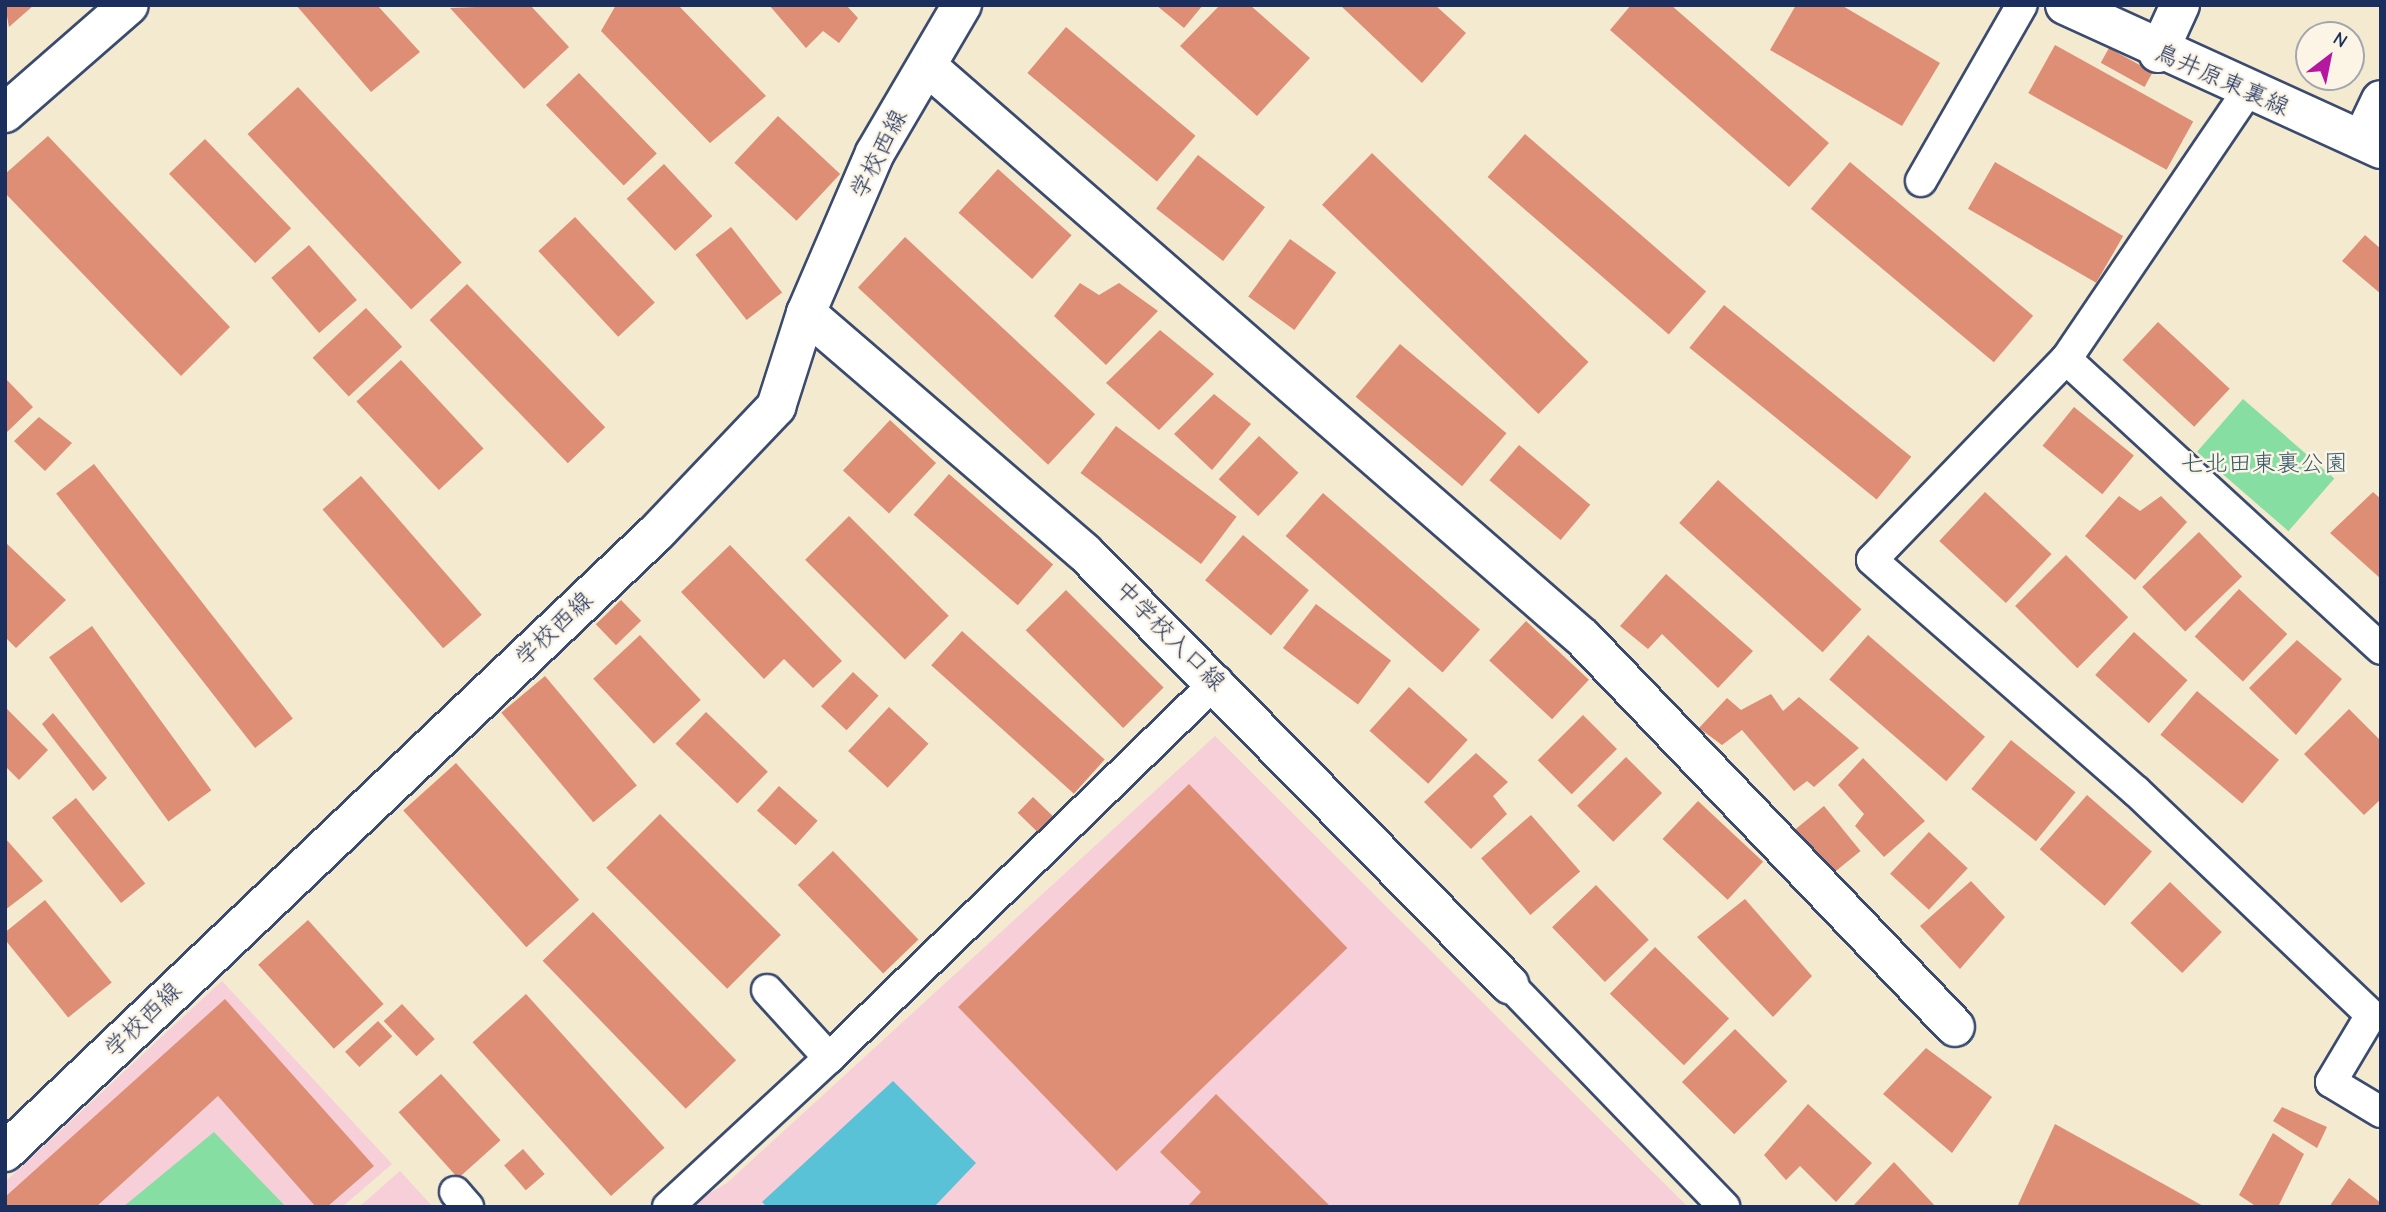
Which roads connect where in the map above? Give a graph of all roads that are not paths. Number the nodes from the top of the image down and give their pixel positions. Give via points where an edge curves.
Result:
1 (129, 5) edge
2 (962, 5) edge
3 (2022, 5) edge
4 (2065, 5) edge
5 (2180, 5) edge
6 (2158, 53) junction
7 (927, 66) junction
8 (2247, 92) junction
9 (2381, 100) edge
10 (5, 113) edge
11 (2371, 145) edge
12 (1921, 181) dead end
13 (806, 313) junction
14 (2066, 359) junction
15 (2381, 649) edge
16 (1217, 681) junction
17 (1509, 984) joint
18 (767, 990) dead end
19 (2376, 1011) edge
20 (1955, 1027) dead end
21 (829, 1058) junction
22 (2381, 1112) edge
23 (5, 1152) edge
24 (668, 1207) edge
25 (1724, 1207) edge

1 - 10 street
2 - 7 street, 学校西線
3 - 12 lane
4 - 6 street, 鳥井原東裏線
5 - 6 street
6 - 8 street, 鳥井原東裏線
7 - 13 street, 学校西線 via 875,153
7 - 20 street via 1583,638
8 - 11 street, 鳥井原東裏線
8 - 14 lane
9 - 11 street
13 - 16 street, 中学校入口線 via 1085,553
13 - 23 street, 学校西線 via 776,407 657,532
14 - 15 lane
14 - 19 lane via 1872,560 2136,791
16 - 17 street, 中学校入口線
16 - 21 lane
17 - 25 lane
18 - 21 lane
19 - 22 lane via 2331,1082
21 - 24 lane

